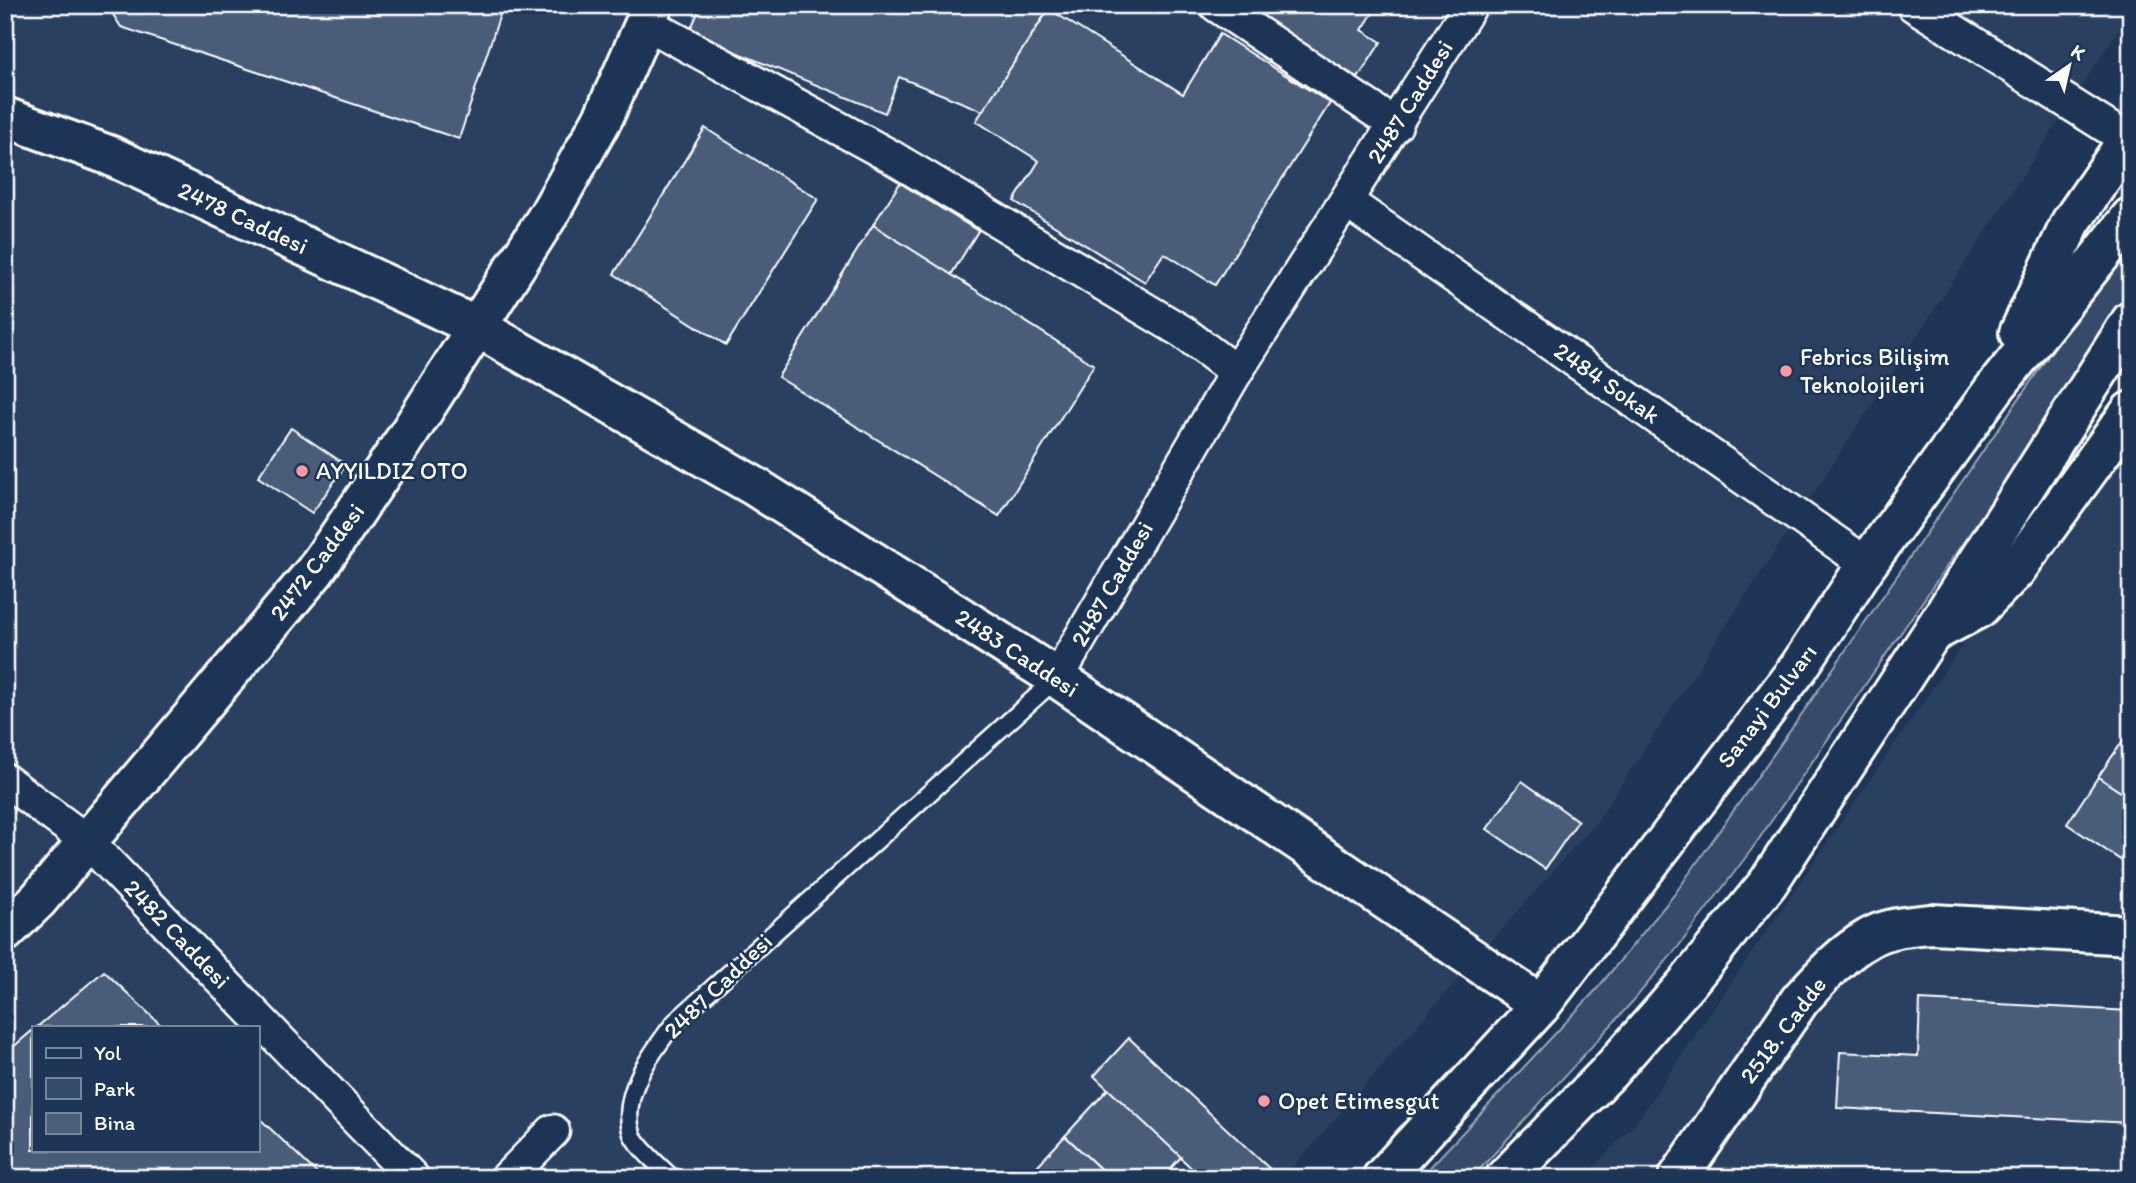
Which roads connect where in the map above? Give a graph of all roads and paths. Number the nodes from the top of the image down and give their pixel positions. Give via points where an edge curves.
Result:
1 (1216, 5) edge
2 (1471, 5) edge
3 (1913, 5) edge
4 (649, 14) edge
5 (5, 117) edge
6 (1396, 125) junction
7 (2129, 138) edge
8 (1347, 202) junction
9 (2131, 217) edge
10 (2131, 321) edge
11 (478, 327) junction
12 (1236, 372) junction
13 (1994, 388) junction
14 (2131, 411) edge
15 (1867, 564) junction
16 (1932, 633) junction
17 (1057, 678) junction
18 (5, 780) edge
19 (87, 841) junction
20 (5, 932) edge
21 (2131, 935) edge
22 (1541, 1005) junction
23 (553, 1132) dead end
24 (413, 1178) edge
25 (506, 1178) edge
26 (672, 1178) edge
27 (1382, 1178) edge
28 (1505, 1178) edge
29 (1678, 1178) edge

1 - 6 street
2 - 6 street, 2487 Caddesi
3 - 7 street
4 - 11 street, 2472 Caddesi via 604,116
4 - 12 street via 1183,332
5 - 11 street, 2478 Caddesi via 111,156
6 - 8 street, 2487 Caddesi
7 - 13 street via 2071,222
8 - 12 street, 2487 Caddesi
8 - 15 street, 2484 Sokak
9 - 13 street, Sanayi Bulvarı
10 - 16 street
11 - 17 street, 2483 Caddesi via 754,486
11 - 19 street, 2472 Caddesi via 315,571
12 - 17 street, 2487 Caddesi
13 - 15 street, Sanayi Bulvarı
14 - 16 street via 2015,571 1979,608
15 - 22 street, Sanayi Bulvarı via 1799,667
16 - 28 street via 1768,884 1609,1072
17 - 22 street, 2483 Caddesi
17 - 26 lane, 2487 Caddesi via 675,1021 643,1064 630,1107 633,1135
18 - 19 street, 2482 Caddesi
19 - 20 street, 2472 Caddesi
19 - 24 street, 2482 Caddesi
21 - 29 street, 2518. Cadde via 1932,923 1870,937 1800,1000
22 - 27 street, Sanayi Bulvarı
23 - 25 street

